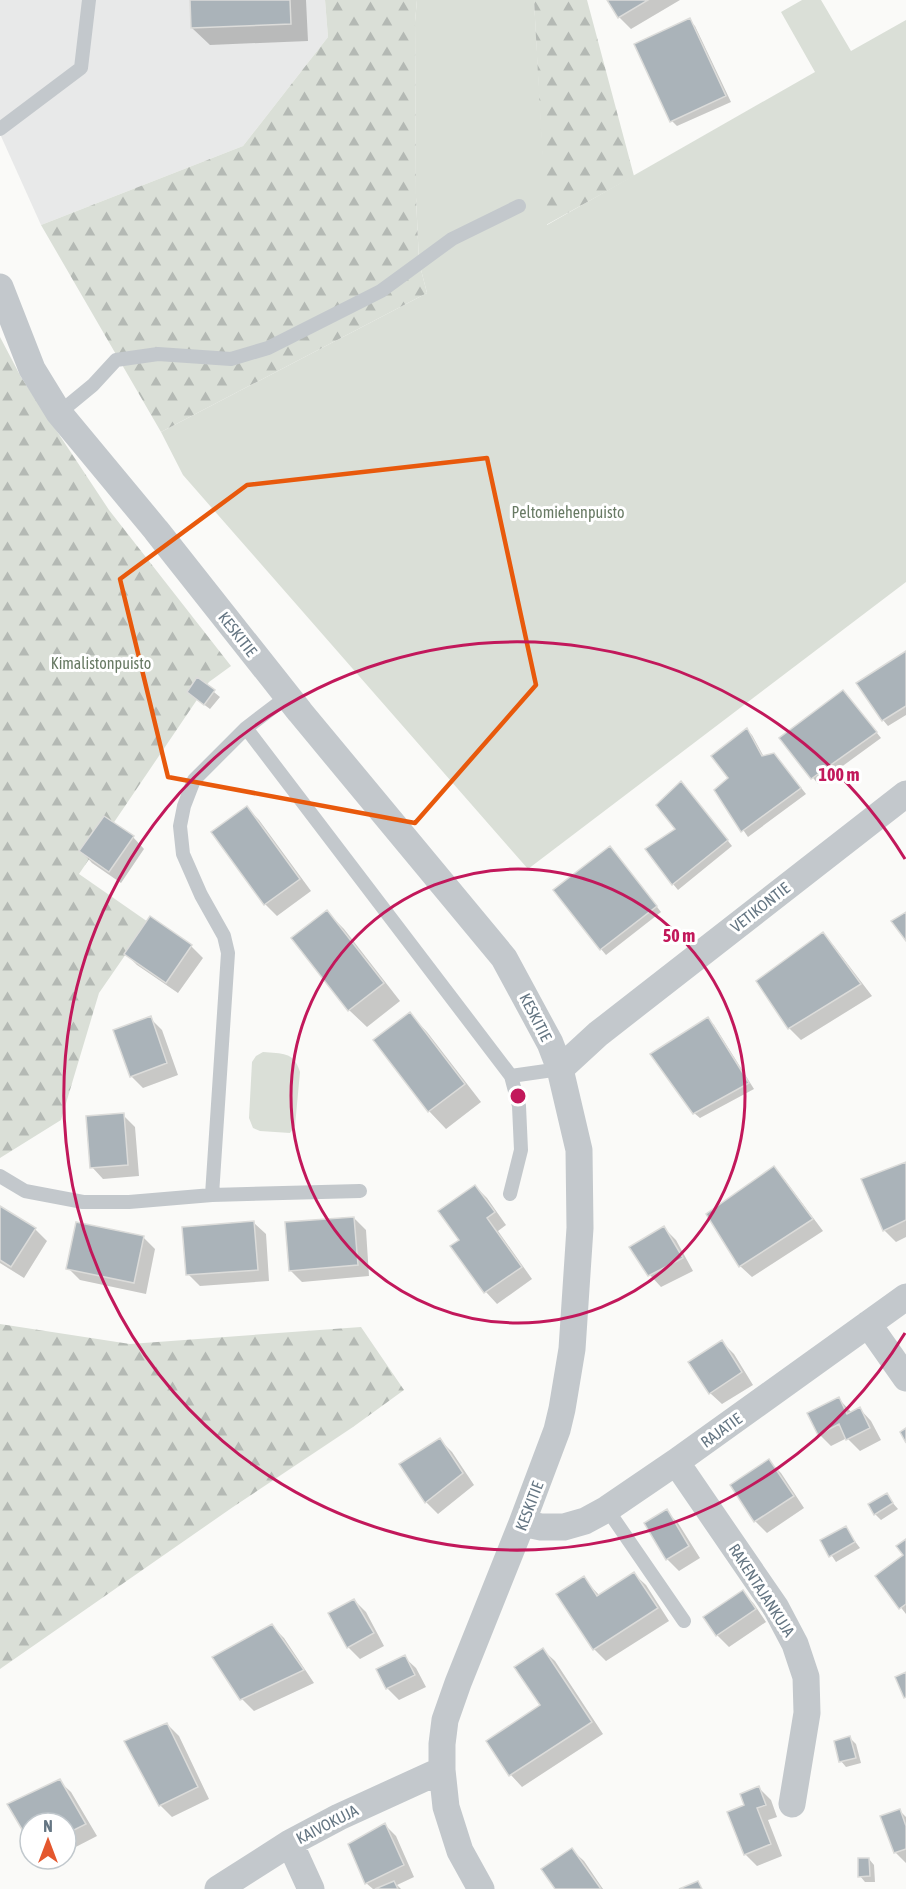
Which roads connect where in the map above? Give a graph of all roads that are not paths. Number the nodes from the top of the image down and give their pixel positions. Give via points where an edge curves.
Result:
1 (89, 0) edge
2 (0, 129) edge
3 (519, 206) dead end
4 (0, 287) edge
5 (59, 413) junction
6 (288, 696) junction
7 (246, 728) junction
8 (906, 794) edge
9 (560, 1069) junction
10 (511, 1076) junction
11 (0, 1176) edge
12 (360, 1191) dead end
13 (510, 1194) dead end
14 (212, 1195) junction
15 (906, 1297) edge
16 (868, 1324) junction
17 (906, 1378) edge
18 (676, 1462) junction
19 (607, 1509) junction
20 (522, 1523) junction
21 (684, 1621) dead end
22 (442, 1770) junction
23 (792, 1804) dead end
24 (290, 1843) junction
25 (218, 1889) edge
26 (311, 1889) edge
27 (481, 1889) edge

1 - 2 lane via 81,68
3 - 5 lane via 452,240 381,291 268,348 231,359 158,354 116,360
4 - 5 street, KESKITIE via 32,369
5 - 6 street, KESKITIE
6 - 7 lane
6 - 9 street, KESKITIE via 504,958
7 - 10 lane
7 - 14 lane via 194,780 180,826 183,854 224,936 228,953
8 - 9 street, VETIKONTIE via 598,1034
9 - 10 lane
9 - 20 street, KESKITIE via 579,1150 580,1228 572,1349 557,1430
10 - 13 lane via 519,1106 521,1150
11 - 14 lane via 25,1191 83,1202
12 - 14 lane
15 - 16 street, RAJATIE
16 - 17 street
16 - 18 street, RAJATIE
18 - 19 street, RAJATIE
18 - 23 street, RAKENTAJANKUJA via 776,1608 795,1644 806,1677 807,1713
19 - 20 street, RAJATIE via 564,1527
19 - 21 lane
20 - 22 street, KESKITIE via 445,1720
22 - 24 street, KAIVOKUJA
22 - 27 street, KESKITIE via 446,1807 460,1851
24 - 25 street, KAIVOKUJA
24 - 26 street

